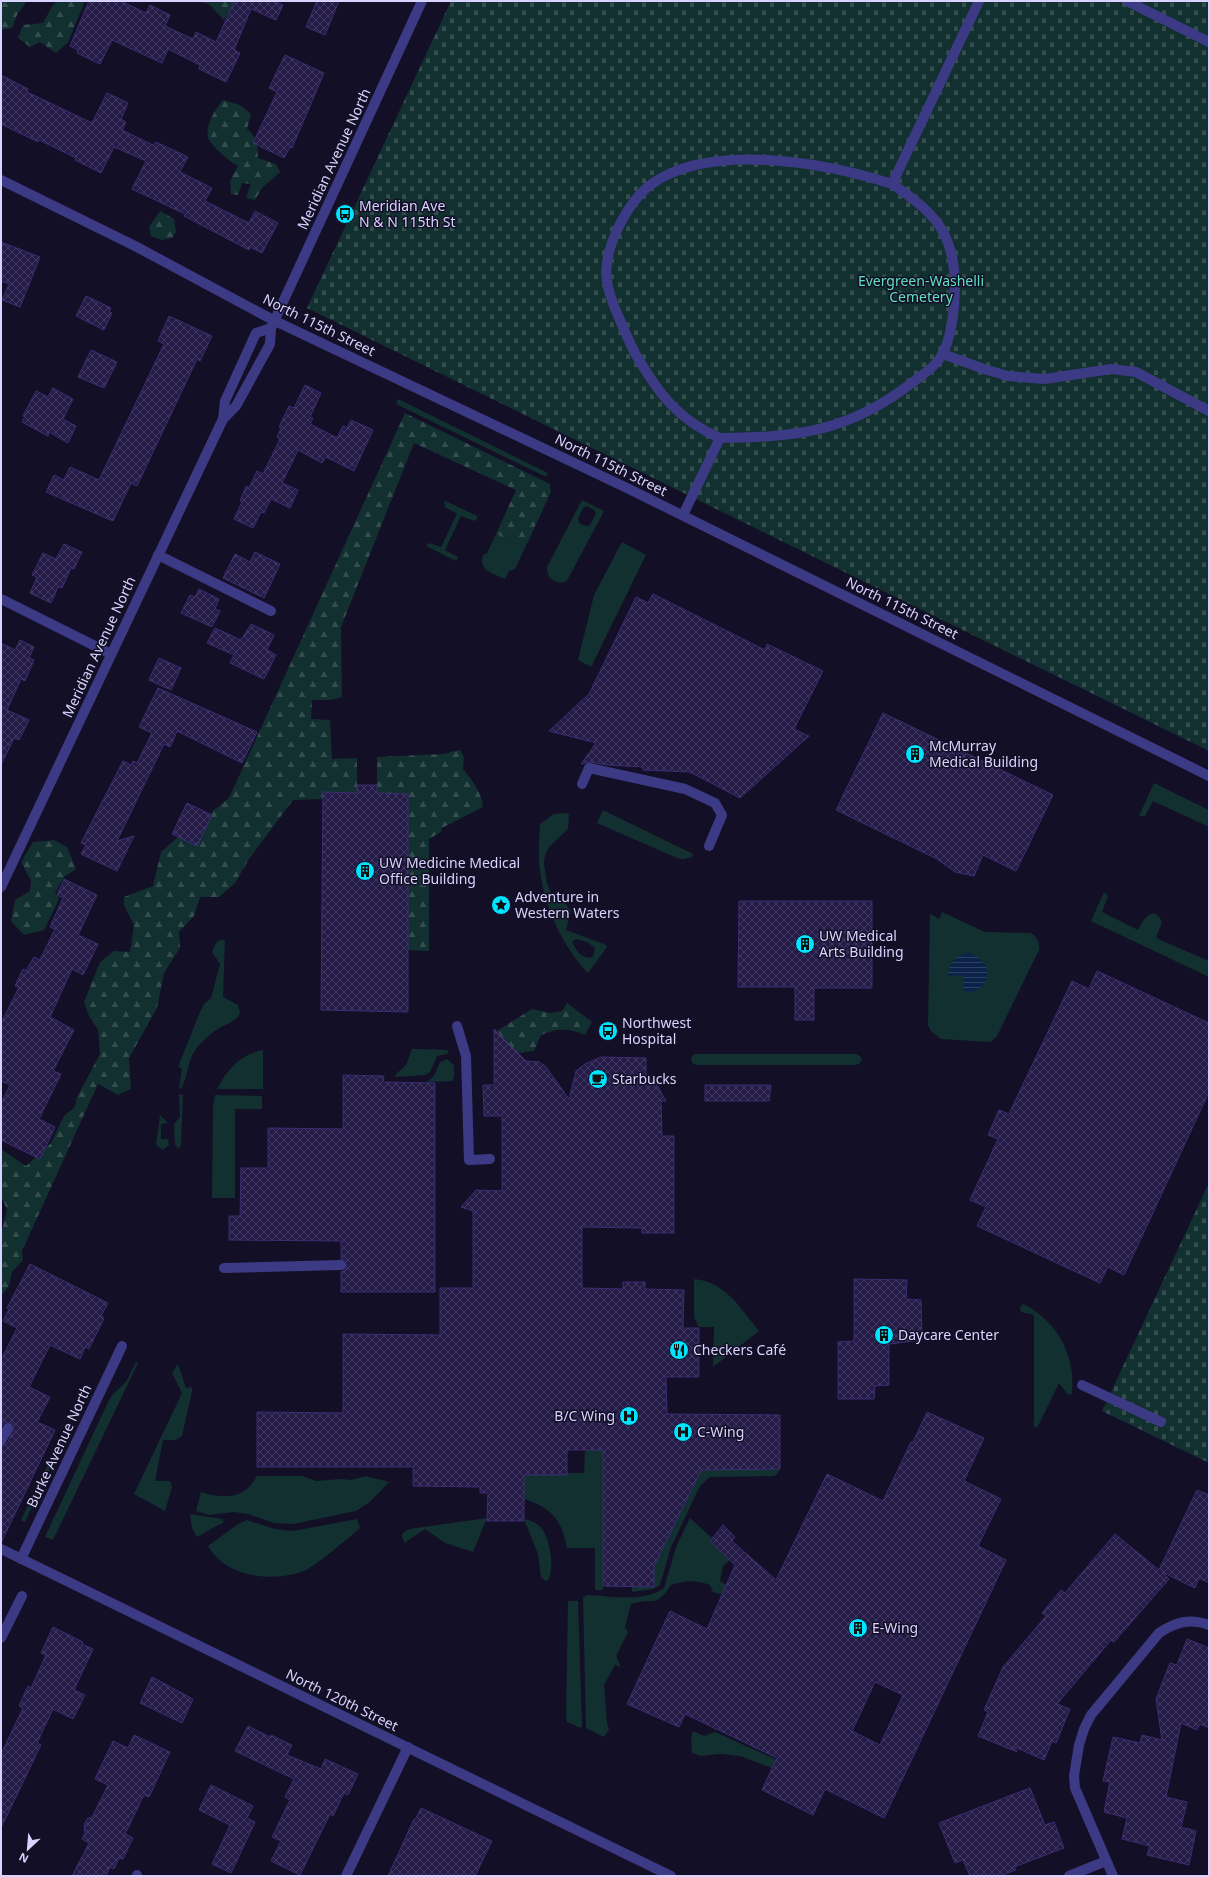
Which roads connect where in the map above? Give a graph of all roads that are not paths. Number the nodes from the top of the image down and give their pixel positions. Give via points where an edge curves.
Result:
1 (422, 1) edge
2 (979, 1) edge
3 (1128, 1) edge
4 (1209, 42) edge
5 (1, 180) edge
6 (892, 184) junction
7 (273, 324) junction
8 (943, 354) junction
9 (1209, 411) edge
10 (223, 419) junction
11 (720, 438) junction
12 (683, 515) junction
13 (158, 555) junction
14 (1, 598) edge
15 (271, 611) dead end
16 (111, 654) junction
17 (1209, 776) edge
18 (582, 784) dead end
19 (709, 846) dead end
20 (5, 866) edge
21 (1, 887) edge
22 (457, 1026) dead end
23 (490, 1159) dead end
24 (341, 1265) dead end
25 (224, 1268) dead end
26 (122, 1346) dead end
27 (1082, 1385) dead end
28 (1161, 1422) dead end
29 (8, 1428) dead end
30 (1, 1441) edge
31 (1, 1549) edge
32 (21, 1559) junction
33 (22, 1596) dead end
34 (1209, 1625) edge
35 (1, 1638) edge
36 (408, 1747) junction
37 (1106, 1861) junction
38 (346, 1876) edge
39 (671, 1876) edge
40 (1069, 1876) edge
41 (1113, 1876) edge

1 - 7 street, Meridian Avenue North
2 - 6 street
3 - 4 street
5 - 7 street, North 115th Street via 141,249
6 - 8 street via 914,198 933,216 951,247 955,295 948,340
6 - 11 street via 859,173 784,162 742,160 696,164 653,183 630,207 615,235 606,262 605,277 610,297 632,347 648,376 667,401 702,431
7 - 10 street, Meridian Avenue North via 268,348 236,406
7 - 10 street, Meridian Avenue North via 256,333 225,401
7 - 12 street, North 115th Street
8 - 9 street via 1008,376 1045,378 1111,369 1136,372
8 - 11 street via 933,366 895,396 834,426 802,434
10 - 13 street, Meridian Avenue North
11 - 12 street
12 - 17 street, North 115th Street
13 - 15 street
13 - 16 street, Meridian Avenue North
14 - 16 street
16 - 20 street, Meridian Avenue North
18 - 19 street via 589,768 685,789 715,803 722,815
20 - 21 street, Meridian Avenue North
22 - 23 street via 466,1056 469,1160
24 - 25 street
26 - 32 street, Burke Avenue North
27 - 28 street
29 - 30 street
31 - 32 street, North 120th Street
32 - 36 street, North 120th Street
33 - 35 street
34 - 37 street via 1186,1621 1172,1624 1159,1633 1091,1715 1084,1729 1075,1762 1075,1788
36 - 38 street
36 - 39 street, North 120th Street
37 - 40 street
37 - 41 street

